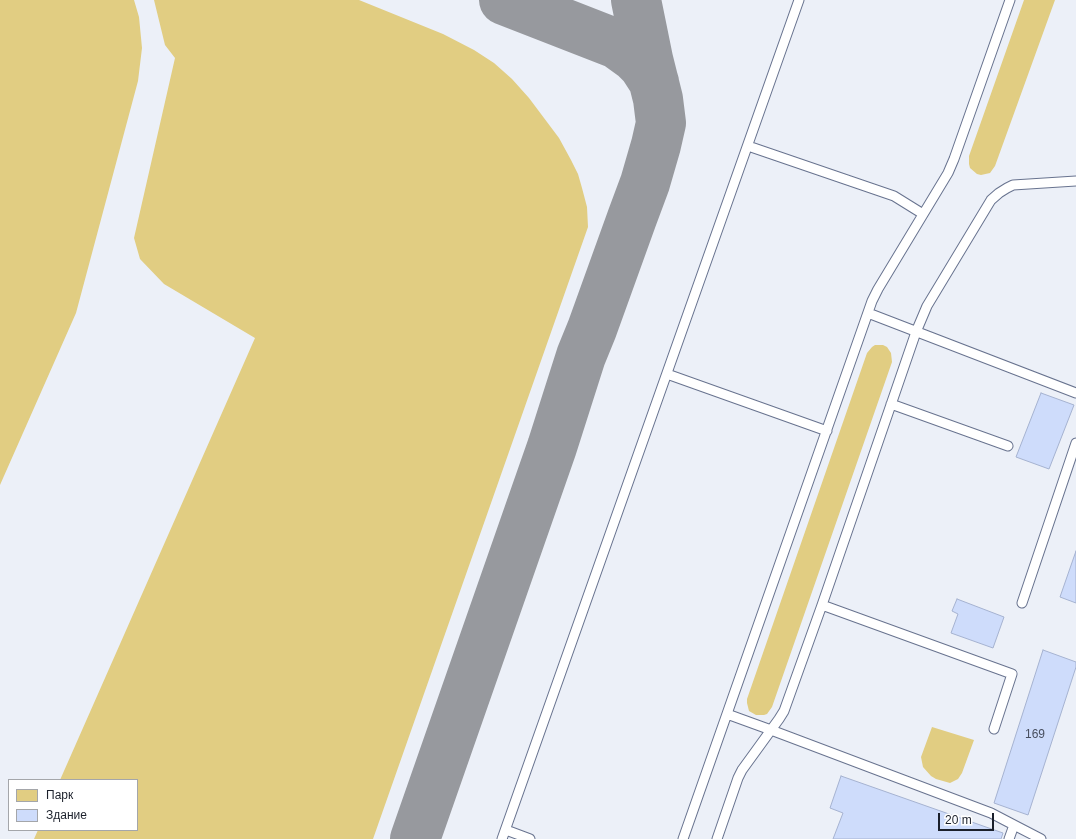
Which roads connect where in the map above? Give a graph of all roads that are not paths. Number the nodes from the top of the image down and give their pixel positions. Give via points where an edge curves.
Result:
1 (799, 0) edge
2 (1010, 0) edge
3 (748, 146) junction
4 (1076, 181) edge
5 (923, 214) junction
6 (868, 313) junction
7 (916, 332) junction
8 (667, 374) junction
9 (1076, 393) edge
10 (891, 404) junction
11 (827, 431) junction
12 (1076, 443) edge
13 (1008, 446) dead end
14 (1022, 603) dead end
15 (822, 606) junction
16 (727, 714) junction
17 (994, 728) dead end
18 (771, 730) junction
19 (1014, 825) junction
20 (504, 835) edge
21 (530, 839) edge
22 (683, 839) edge
23 (717, 839) edge
24 (1009, 839) edge
25 (1041, 839) edge

1 - 3 lane
2 - 5 lane via 954,159
3 - 5 lane via 894,196
3 - 8 lane
4 - 7 lane via 1013,186 995,196 927,306
5 - 6 lane via 878,289
6 - 7 lane
6 - 11 lane
7 - 9 lane
7 - 10 lane
8 - 11 lane
8 - 20 lane
10 - 13 lane
10 - 15 lane
11 - 16 lane
12 - 14 lane
15 - 17 lane via 1012,674
15 - 18 lane via 784,711
16 - 18 lane
16 - 22 lane
18 - 19 lane via 991,812
18 - 23 lane via 738,778
19 - 24 lane
19 - 25 lane
20 - 21 lane

